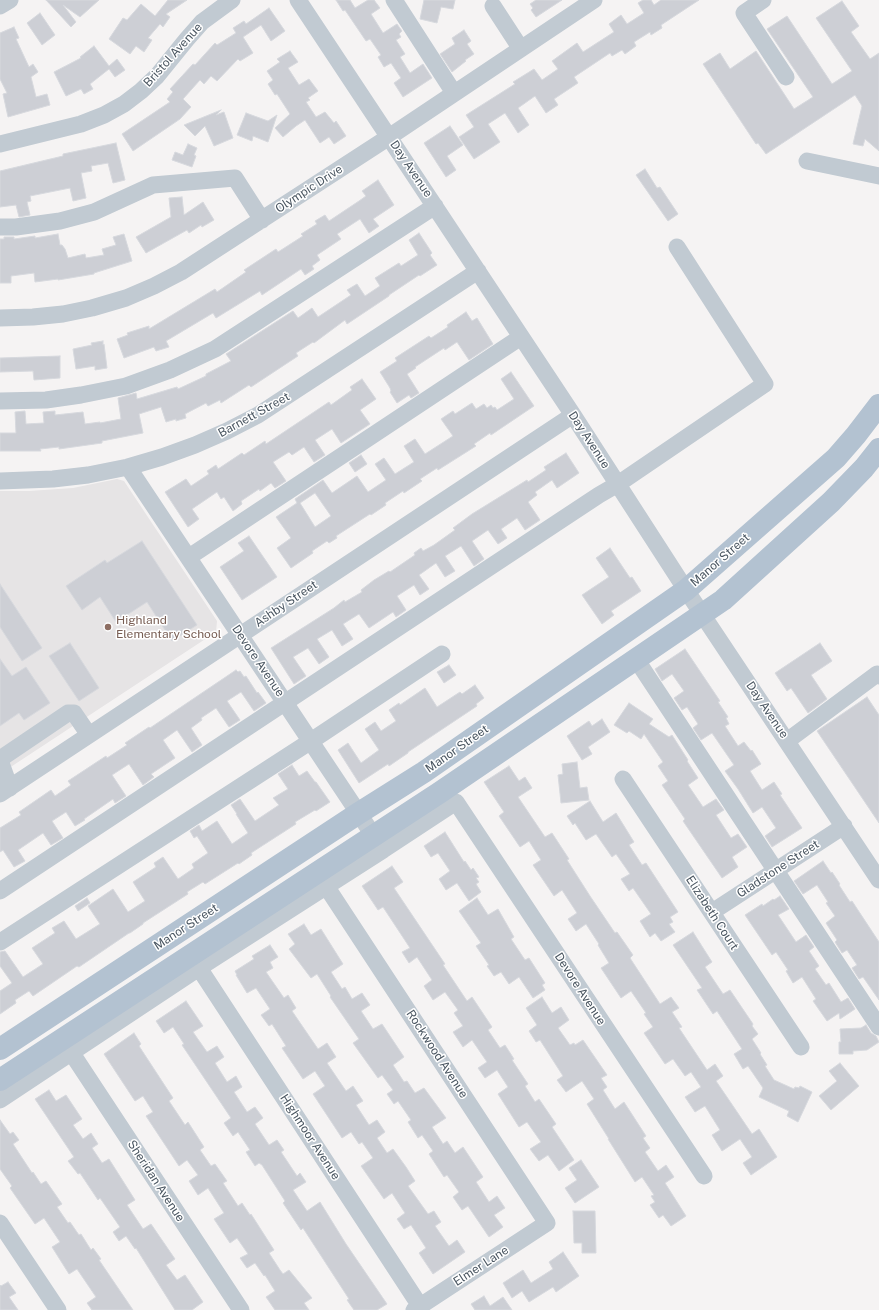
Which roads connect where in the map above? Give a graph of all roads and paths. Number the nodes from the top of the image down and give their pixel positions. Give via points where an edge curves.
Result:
1 (10, 0) edge
2 (232, 0) edge
3 (298, 0) edge
4 (394, 0) edge
5 (594, 0) edge
6 (763, 0) edge
7 (0, 6) edge
8 (493, 6) dead end
9 (521, 49) junction
10 (786, 77) dead end
11 (454, 93) junction
12 (389, 137) junction
13 (0, 144) edge
14 (807, 161) dead end
15 (879, 176) edge
16 (435, 206) junction
17 (262, 220) junction
18 (0, 227) edge
19 (678, 246) dead end
20 (478, 272) junction
21 (0, 318) edge
22 (521, 336) junction
23 (0, 401) edge
24 (879, 405) edge
25 (573, 416) junction
26 (878, 452) edge
27 (128, 467) junction
28 (0, 481) edge
29 (618, 484) junction
30 (188, 557) junction
31 (686, 590) junction
32 (702, 614) junction
33 (240, 635) junction
34 (442, 654) dead end
35 (636, 659) junction
36 (879, 676) edge
37 (285, 703) junction
38 (89, 735) junction
39 (310, 741) junction
40 (788, 741) junction
41 (623, 779) dead end
42 (5, 791) edge
43 (359, 813) junction
44 (844, 826) junction
45 (378, 843) junction
46 (776, 870) junction
47 (879, 879) edge
48 (326, 886) junction
49 (0, 892) edge
50 (712, 912) junction
51 (0, 942) edge
52 (199, 968) junction
53 (879, 1027) edge
54 (801, 1047) dead end
55 (0, 1049) edge
56 (71, 1052) junction
57 (0, 1080) edge
58 (0, 1100) edge
59 (704, 1176) dead end
60 (0, 1223) edge
61 (547, 1223) joint
62 (417, 1308) edge
63 (58, 1310) edge
64 (241, 1310) edge

1 - 7 street
2 - 13 street, Bristol Avenue via 202,22 157,76 124,104 81,124
3 - 12 street, Day Avenue
4 - 11 street
5 - 9 street, Olympic Drive
6 - 10 street via 744,13
8 - 9 street
9 - 11 street, Olympic Drive
11 - 12 street, Olympic Drive
12 - 16 street, Day Avenue
12 - 17 street, Olympic Drive
14 - 15 street
16 - 20 street, Day Avenue
16 - 23 street via 215,349 170,370 126,386 81,395 46,400
17 - 18 street via 235,178 153,184 94,212 60,221 16,228
17 - 21 street, Olympic Drive via 181,272 126,298 63,314
19 - 29 street via 765,384
20 - 22 street, Day Avenue
20 - 27 street, Barnett Street via 258,415 195,445
22 - 25 street, Day Avenue
22 - 30 street
24 - 31 main road, Manor Street via 836,458
25 - 29 street, Day Avenue
25 - 33 street, Ashby Street
26 - 32 main road, Manor Street via 831,502 722,600
27 - 28 street, Barnett Street via 53,479
27 - 30 street, Devore Avenue
29 - 31 street, Day Avenue
29 - 37 street
30 - 33 street, Devore Avenue
31 - 32 street, Day Avenue
31 - 43 main road, Manor Street via 424,772
32 - 35 main road, Manor Street
32 - 40 street, Day Avenue
33 - 37 street, Devore Avenue
33 - 38 street, Ashby Street
34 - 39 street
35 - 45 main road, Manor Street
35 - 46 street
36 - 40 street via 878,674
37 - 39 street, Devore Avenue
37 - 49 street
38 - 42 street, Ashby Street
38 - 42 street via 74,713 62,717 3,757 1,763
39 - 43 street, Devore Avenue
39 - 51 street
40 - 44 street, Day Avenue
41 - 50 street, Elizabeth Court
43 - 45 street, Devore Avenue
43 - 55 main road, Manor Street
44 - 46 street, Gladstone Street
44 - 47 street, Day Avenue
45 - 48 street
45 - 57 main road, Manor Street
45 - 59 street, Devore Avenue via 456,802
46 - 50 street, Gladstone Street
46 - 53 street
48 - 52 street
48 - 61 street, Rockwood Avenue
50 - 54 street, Elizabeth Court
52 - 56 street
52 - 62 street, Highmoor Avenue
56 - 58 street
56 - 64 street, Sheridan Avenue
60 - 63 street
61 - 62 street, Elmer Lane

